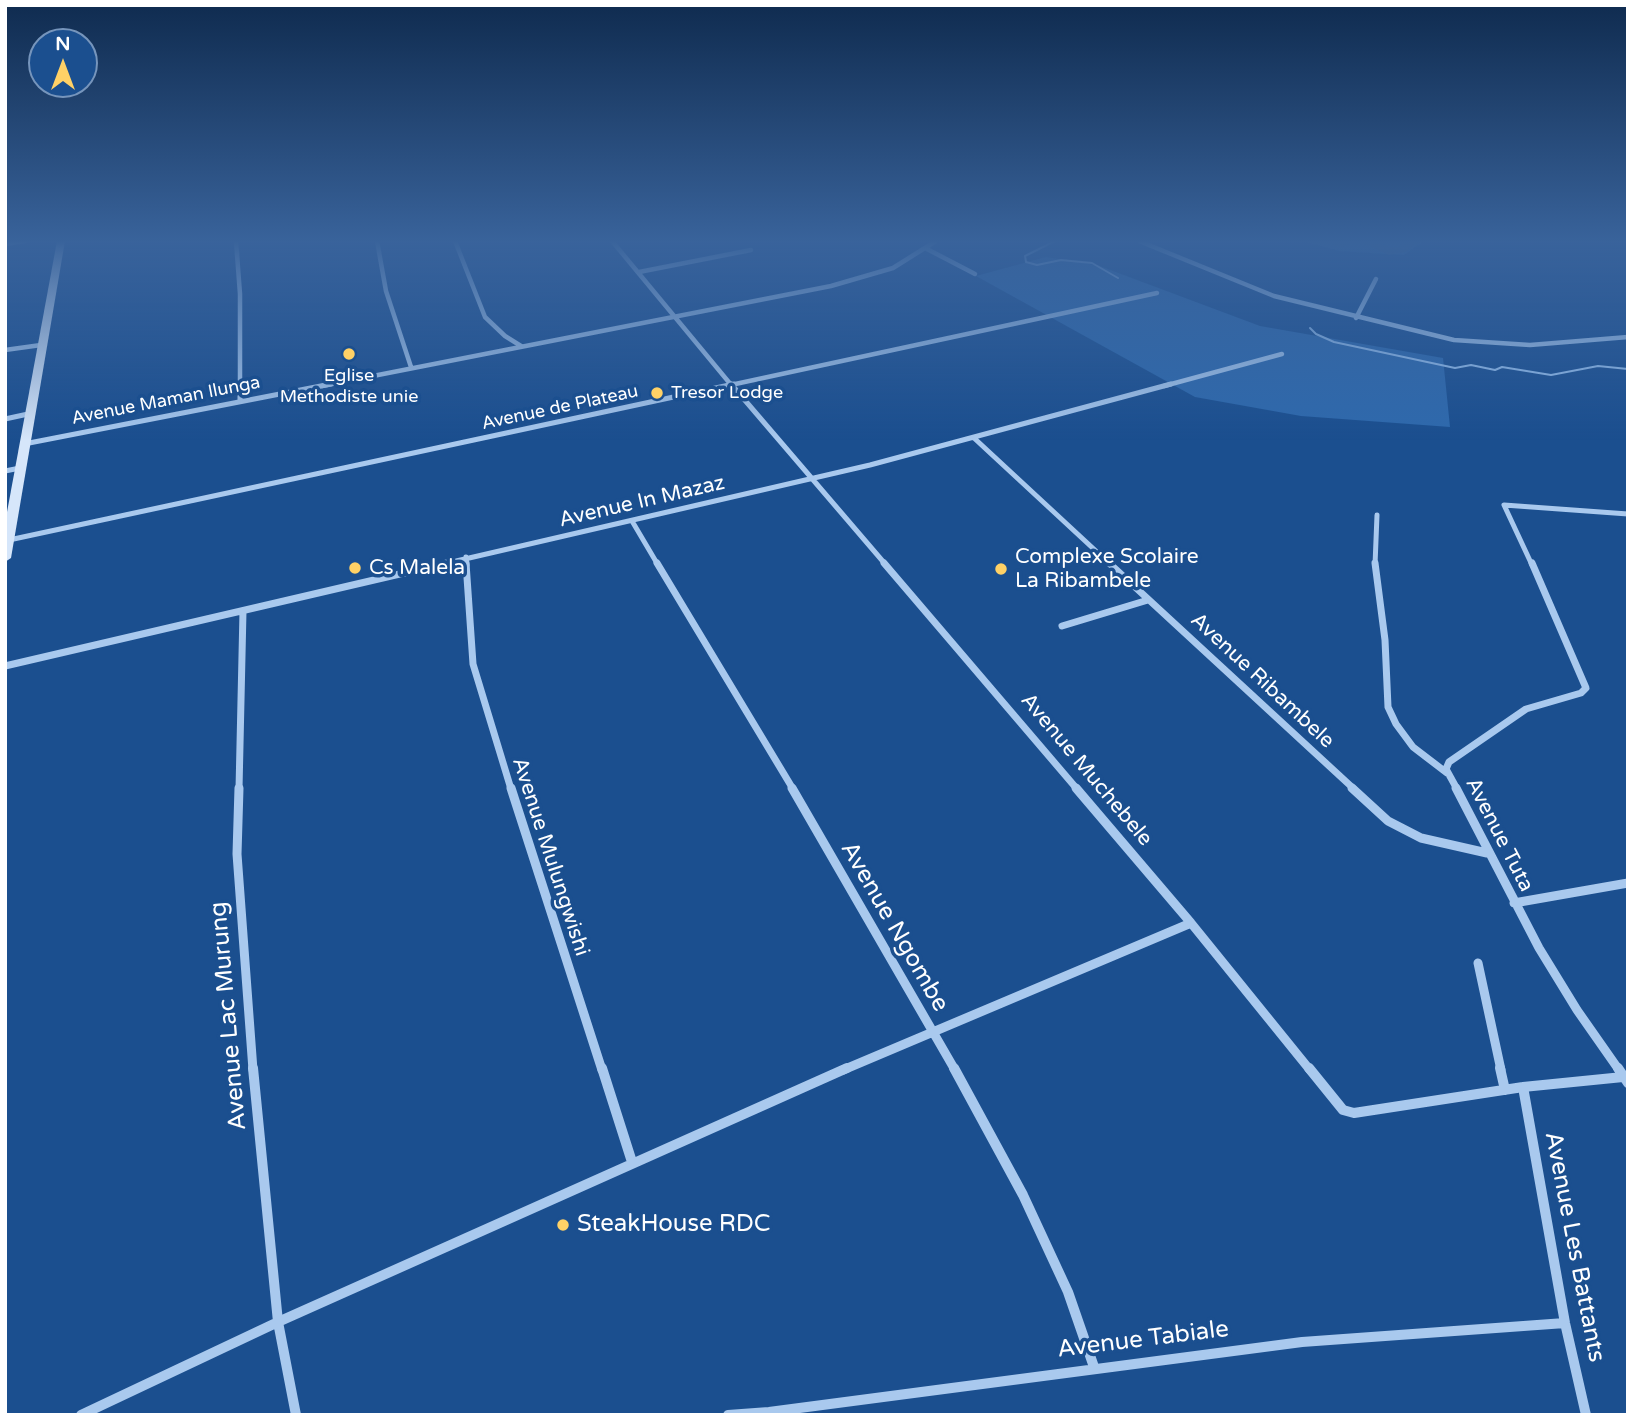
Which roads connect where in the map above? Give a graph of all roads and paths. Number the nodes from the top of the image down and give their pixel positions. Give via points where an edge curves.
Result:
1 (48, 307) edge
2 (240, 307) edge
3 (392, 307) edge
4 (481, 307) edge
5 (666, 307) edge
6 (718, 307) edge
7 (1090, 307) edge
8 (1317, 307) edge
9 (1362, 307) edge
10 (673, 316) junction
11 (1356, 318) junction
12 (1628, 337) edge
13 (41, 345) junction
14 (521, 346) junction
15 (5, 351) edge
16 (1282, 354) dead end
17 (411, 367) junction
18 (732, 384) junction
19 (240, 401) junction
20 (28, 414) junction
21 (5, 419) edge
22 (974, 438) junction
23 (23, 444) junction
24 (20, 468) junction
25 (5, 471) edge
26 (813, 479) junction
27 (1628, 514) edge
28 (1377, 516) dead end
29 (632, 521) junction
30 (9, 540) junction
31 (466, 557) junction
32 (5, 558) edge
33 (1148, 600) junction
34 (243, 611) junction
35 (1062, 626) dead end
36 (5, 666) edge
37 (1448, 774) junction
38 (1487, 853) junction
39 (1628, 883) edge
40 (1514, 903) junction
41 (1191, 923) junction
42 (1478, 963) dead end
43 (932, 1031) junction
44 (1626, 1080) edge
45 (1523, 1087) junction
46 (1505, 1090) junction
47 (632, 1162) junction
48 (278, 1322) junction
49 (1565, 1323) junction
50 (1094, 1367) junction
51 (81, 1415) edge
52 (296, 1415) edge
53 (728, 1415) edge
54 (1586, 1415) edge

1 - 13 main road
2 - 19 street
3 - 17 street
4 - 14 street via 485,317
5 - 10 street, Avenue Muchebele
6 - 10 street, Avenue Maman Ilunga
7 - 18 street, Avenue de Plateau
8 - 11 street
9 - 11 street
10 - 14 street, Avenue Maman Ilunga
10 - 18 street, Avenue Muchebele
11 - 12 street via 1487,344
13 - 15 street
13 - 20 main road
14 - 17 street, Avenue Maman Ilunga
16 - 22 street, Avenue In Mazaz
17 - 19 street, Avenue Maman Ilunga
18 - 26 street, Avenue Muchebele
18 - 30 street, Avenue de Plateau
19 - 23 street, Avenue Maman Ilunga
20 - 21 street
20 - 23 main road
22 - 26 street, Avenue In Mazaz
22 - 33 street, Avenue Ribambele
23 - 24 main road
24 - 25 street
24 - 30 main road
26 - 29 street, Avenue In Mazaz
26 - 41 street, Avenue Muchebele
27 - 37 street, Avenue Tuta via 1504,505 1586,688 1526,709 1449,762
28 - 37 street via 1375,563 1388,707 1413,747
29 - 31 street, Avenue In Mazaz
29 - 43 street, Avenue Ngombe
30 - 32 main road
31 - 34 street, Avenue In Mazaz
31 - 47 street, Avenue Mulungwishi via 479,690
33 - 35 street
33 - 38 street, Avenue Ribambele via 1388,821 1421,838
34 - 36 street, Avenue In Mazaz
34 - 48 street, Avenue Lac Murung via 237,854 248,1020
37 - 38 street, Avenue Tuta
38 - 40 street, Avenue Tuta
39 - 40 street
40 - 44 street, Avenue Tuta via 1577,1010
41 - 43 street
41 - 46 street, Avenue Muchebele via 1343,1110
42 - 46 street
43 - 47 street
43 - 50 street, Avenue Ngombe via 1023,1195 1068,1292
44 - 45 street, Avenue Muchebele
45 - 46 street, Avenue Muchebele
45 - 49 street, Avenue Les Battants
47 - 48 street
48 - 51 street
48 - 52 street, Avenue Lac Murung
49 - 50 street, Avenue Tabiale via 1302,1342
49 - 54 street, Avenue Les Battants
50 - 53 street, Avenue Tabiale

